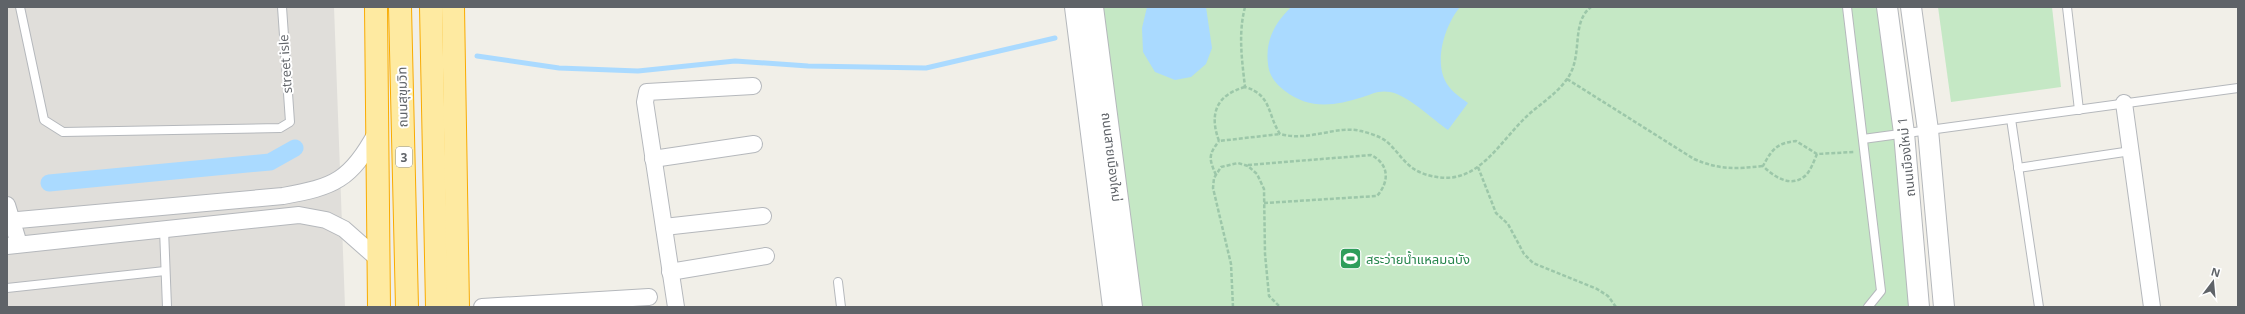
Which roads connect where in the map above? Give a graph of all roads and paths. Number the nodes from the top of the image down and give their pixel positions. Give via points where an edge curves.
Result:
1 (20, 7) edge
2 (282, 7) edge
3 (376, 7) edge
4 (400, 7) edge
5 (431, 7) edge
6 (453, 7) edge
7 (1075, 7) edge
8 (1093, 7) edge
9 (1245, 7) edge
10 (1591, 7) edge
11 (1847, 7) edge
12 (1887, 7) edge
13 (1911, 7) edge
14 (2067, 7) edge
15 (1567, 79) junction
16 (753, 86) dead end
17 (1245, 87) junction
18 (2238, 88) edge
19 (2124, 103) junction
20 (2079, 110) junction
21 (2011, 119) junction
22 (1928, 130) junction
23 (377, 131) junction
24 (1904, 133) junction
25 (1280, 134) junction
26 (1864, 139) junction
27 (1219, 141) junction
28 (754, 144) dead end
29 (1864, 151) junction
30 (2131, 151) junction
31 (1817, 154) junction
32 (653, 159) junction
33 (1245, 166) junction
34 (1763, 166) junction
35 (1478, 167) junction
36 (2018, 168) junction
37 (1216, 175) junction
38 (1108, 198) junction
39 (1264, 203) junction
40 (7, 205) edge
41 (764, 216) dead end
42 (10, 221) edge
43 (664, 227) junction
44 (164, 229) junction
45 (13, 245) edge
46 (766, 256) dead end
47 (378, 259) junction
48 (165, 272) junction
49 (670, 272) junction
50 (838, 282) dead end
51 (7, 288) edge
52 (649, 297) dead end
53 (167, 307) edge
54 (379, 307) edge
55 (407, 307) edge
56 (437, 307) edge
57 (458, 307) edge
58 (482, 307) edge
59 (676, 307) edge
60 (841, 307) edge
61 (1113, 307) edge
62 (1132, 307) edge
63 (1233, 307) edge
64 (1280, 307) edge
65 (1616, 307) edge
66 (1868, 307) edge
67 (1919, 307) edge
68 (1944, 307) edge
69 (2039, 307) edge
70 (2152, 307) edge

1 - 2 lane, street isle via 44,120 63,132 280,128 290,122
3 - 23 highway, ถนนสุขุมวิท / 3
4 - 55 highway, ถนนสุขุมวิท / 3
5 - 56 highway
6 - 57 highway
7 - 38 street, ถนนสายเมืองใหม่
8 - 38 street, ถนนสายเมืองใหม่
9 - 17 path via 1241,21
10 - 15 path via 1584,12 1578,30 1576,64
11 - 26 lane
12 - 24 street, ถนนเมืองใหม่ 1
13 - 22 street, ถนนเมืองใหม่ 1
14 - 20 lane
15 - 34 path via 1694,159 1713,167 1733,170
15 - 35 path via 1507,135
16 - 32 street via 647,92 645,102
17 - 25 path via 1264,96 1272,122
17 - 27 path via 1224,96 1217,107 1214,118
18 - 19 lane
19 - 20 lane
19 - 30 street
20 - 21 lane
21 - 22 lane
21 - 36 lane
22 - 24 lane
22 - 68 street, ถนนเมืองใหม่ 1
23 - 42 street via 364,156 348,174 326,186 304,192
23 - 47 highway, ถนนสุขุมวิท / 3
24 - 26 lane
24 - 67 street, ถนนเมืองใหม่ 1
25 - 27 path
25 - 35 path via 1291,137 1315,136 1355,130 1374,135 1386,141 1414,169 1430,176 1450,179 1465,176
26 - 29 lane
27 - 37 path via 1211,152 1210,163
28 - 32 street
29 - 31 path
29 - 66 lane via 1881,291
30 - 36 lane
30 - 70 street
31 - 34 path via 1796,141 1783,142 1773,150
31 - 34 path via 1805,176 1797,181 1778,178
32 - 43 street
33 - 37 path via 1229,164 1221,167
33 - 39 path via 1257,174 1264,189
33 - 39 path via 1371,155 1379,159 1387,173 1382,190 1377,196
35 - 65 path via 1496,213 1508,224 1524,254 1534,263 1608,296
36 - 69 lane
37 - 63 path via 1213,188 1232,264
38 - 61 street, ถนนสายเมืองใหม่
38 - 62 street, ถนนสายเมืองใหม่
39 - 64 path via 1269,296
40 - 42 street
41 - 43 street
42 - 45 street
43 - 49 street
44 - 45 street
44 - 47 street via 299,215 326,220 344,230
44 - 48 lane
46 - 49 street
47 - 54 highway, ถนนสุขุมวิท / 3
48 - 51 lane
48 - 53 lane
49 - 59 street
50 - 60 lane
52 - 58 street

